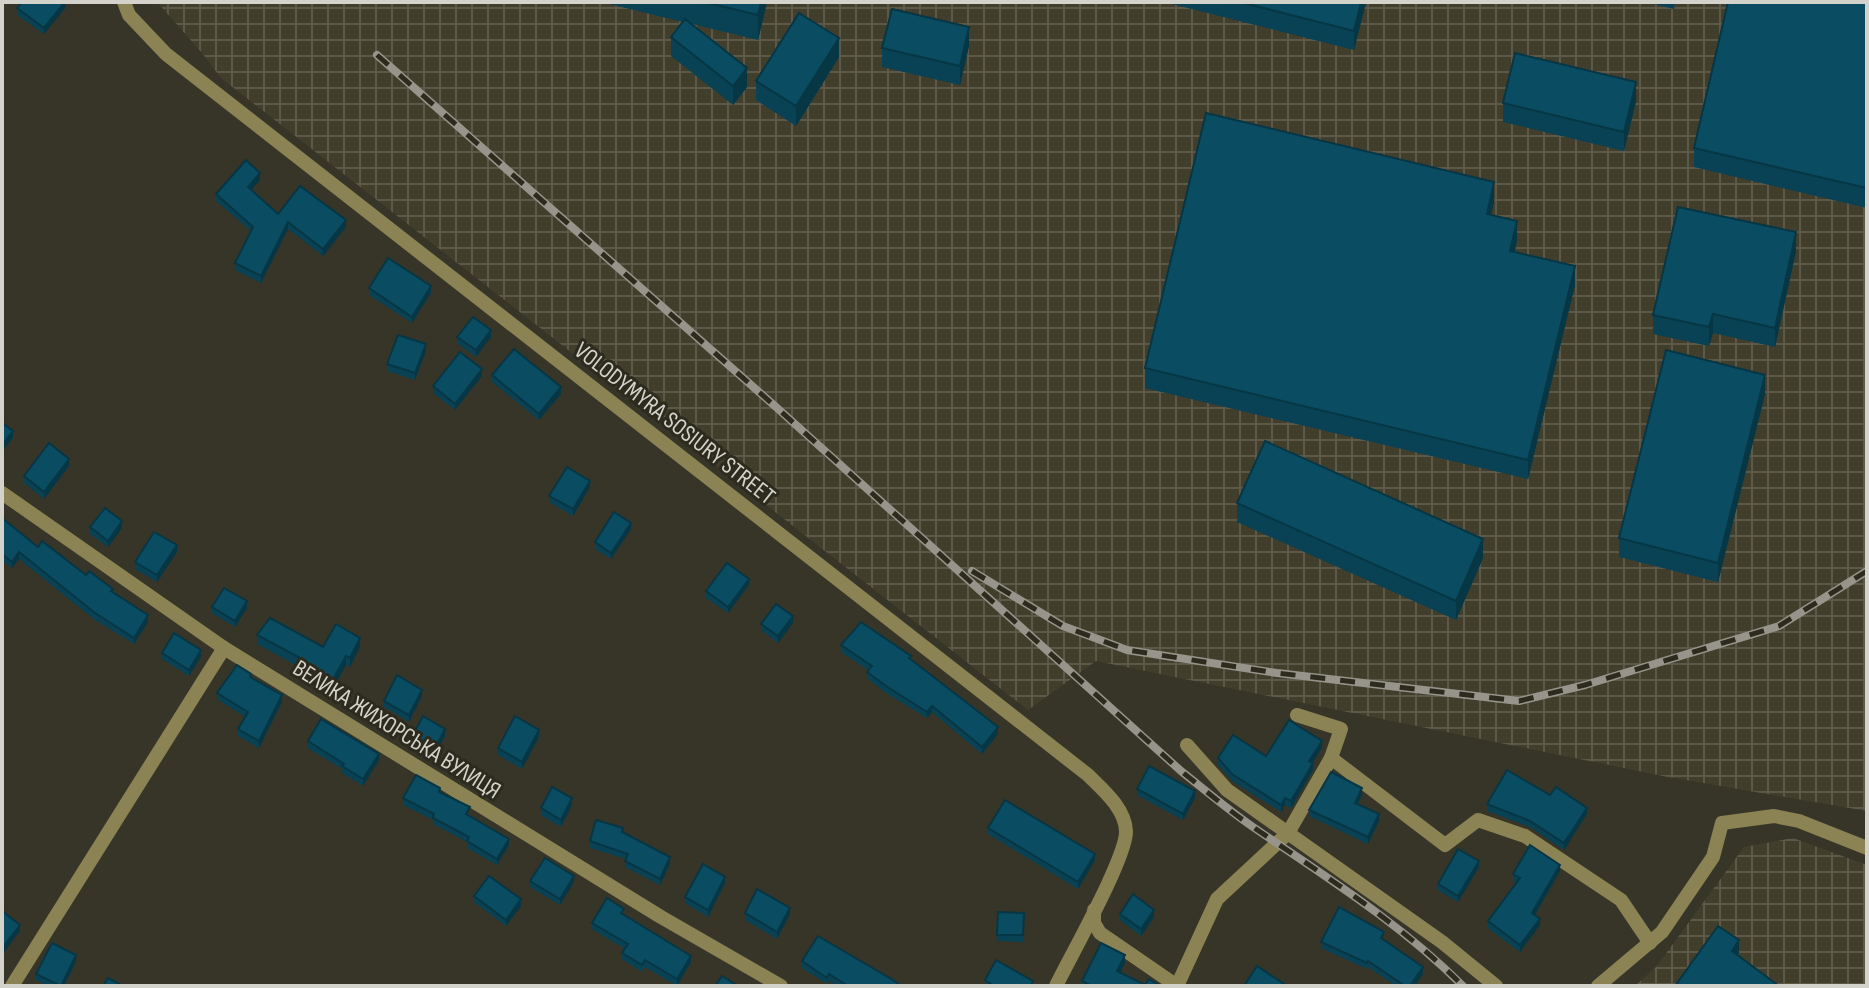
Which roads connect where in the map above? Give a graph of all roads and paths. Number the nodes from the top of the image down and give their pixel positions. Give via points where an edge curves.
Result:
1 (124, 2) edge
2 (2, 493) edge
3 (224, 648) junction
4 (1297, 715) dead end
5 (1187, 745) dead end
6 (1331, 758) junction
7 (1288, 833) junction
8 (1867, 848) edge
9 (1094, 909) junction
10 (1650, 943) junction
11 (12, 986) edge
12 (781, 986) edge
13 (1056, 986) edge
14 (1177, 986) edge
15 (1496, 986) edge
16 (1598, 986) edge

1 - 9 street, VOLODYMYRA SOSIURY STREET via 129,15 166,54 1088,775 1118,807 1126,831
2 - 3 street, ВЕЛИКА ЖИХОРСЬКА ВУЛИЦЯ
3 - 11 street
3 - 12 street, ВЕЛИКА ЖИХОРСЬКА ВУЛИЦЯ
4 - 6 street via 1341,729
5 - 7 street via 1227,790
6 - 7 street
6 - 10 street via 1445,845 1478,820 1525,836 1621,900
7 - 14 street via 1217,899
7 - 15 street
8 - 10 street via 1787,818 1722,823 1713,857
9 - 13 street
9 - 14 street via 1100,933
10 - 16 street

